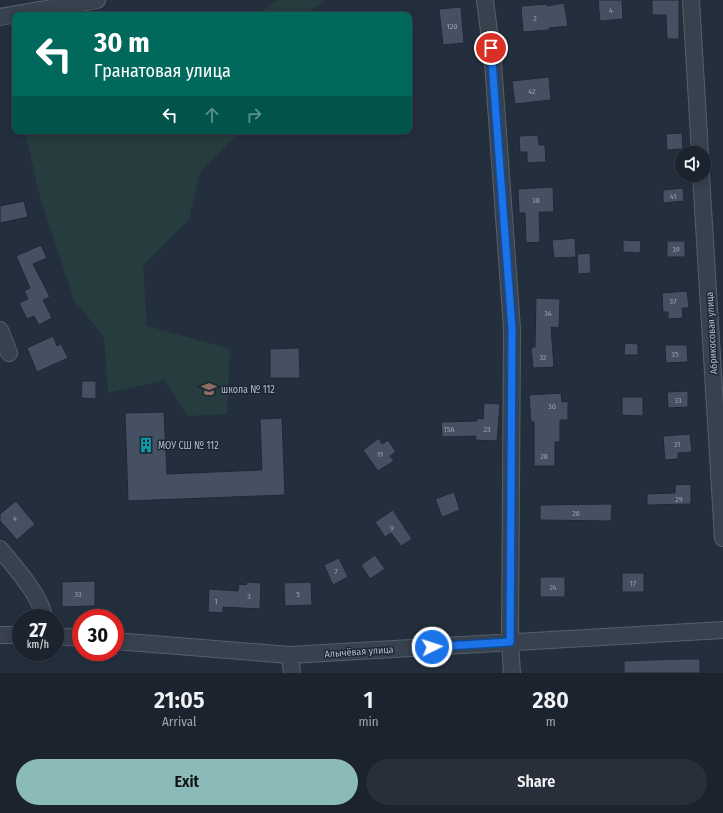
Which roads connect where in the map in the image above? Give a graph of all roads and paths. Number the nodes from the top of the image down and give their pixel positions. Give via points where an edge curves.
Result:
1 (97, 0) edge
2 (485, 0) edge
3 (691, 0) edge
4 (28, 6) edge
5 (0, 16) edge
6 (700, 146) edge
7 (701, 182) edge
8 (0, 330) edge
9 (9, 353) dead end
10 (723, 538) edge
11 (0, 549) edge
12 (42, 609) edge
13 (723, 630) edge
14 (0, 635) edge
15 (12, 635) edge
16 (124, 642) edge
17 (510, 642) junction
18 (290, 655) junction
19 (292, 673) edge
20 (512, 673) edge

1 - 4 street
2 - 17 street via 493,63 512,329
3 - 6 street
4 - 5 street
7 - 10 street, Абрикосовая улица
8 - 9 street
11 - 12 street via 26,580
13 - 17 street, Алычёвая улица
14 - 15 street
16 - 18 street, Алычёвая улица
17 - 18 street, Алычёвая улица
17 - 20 street
18 - 19 street

